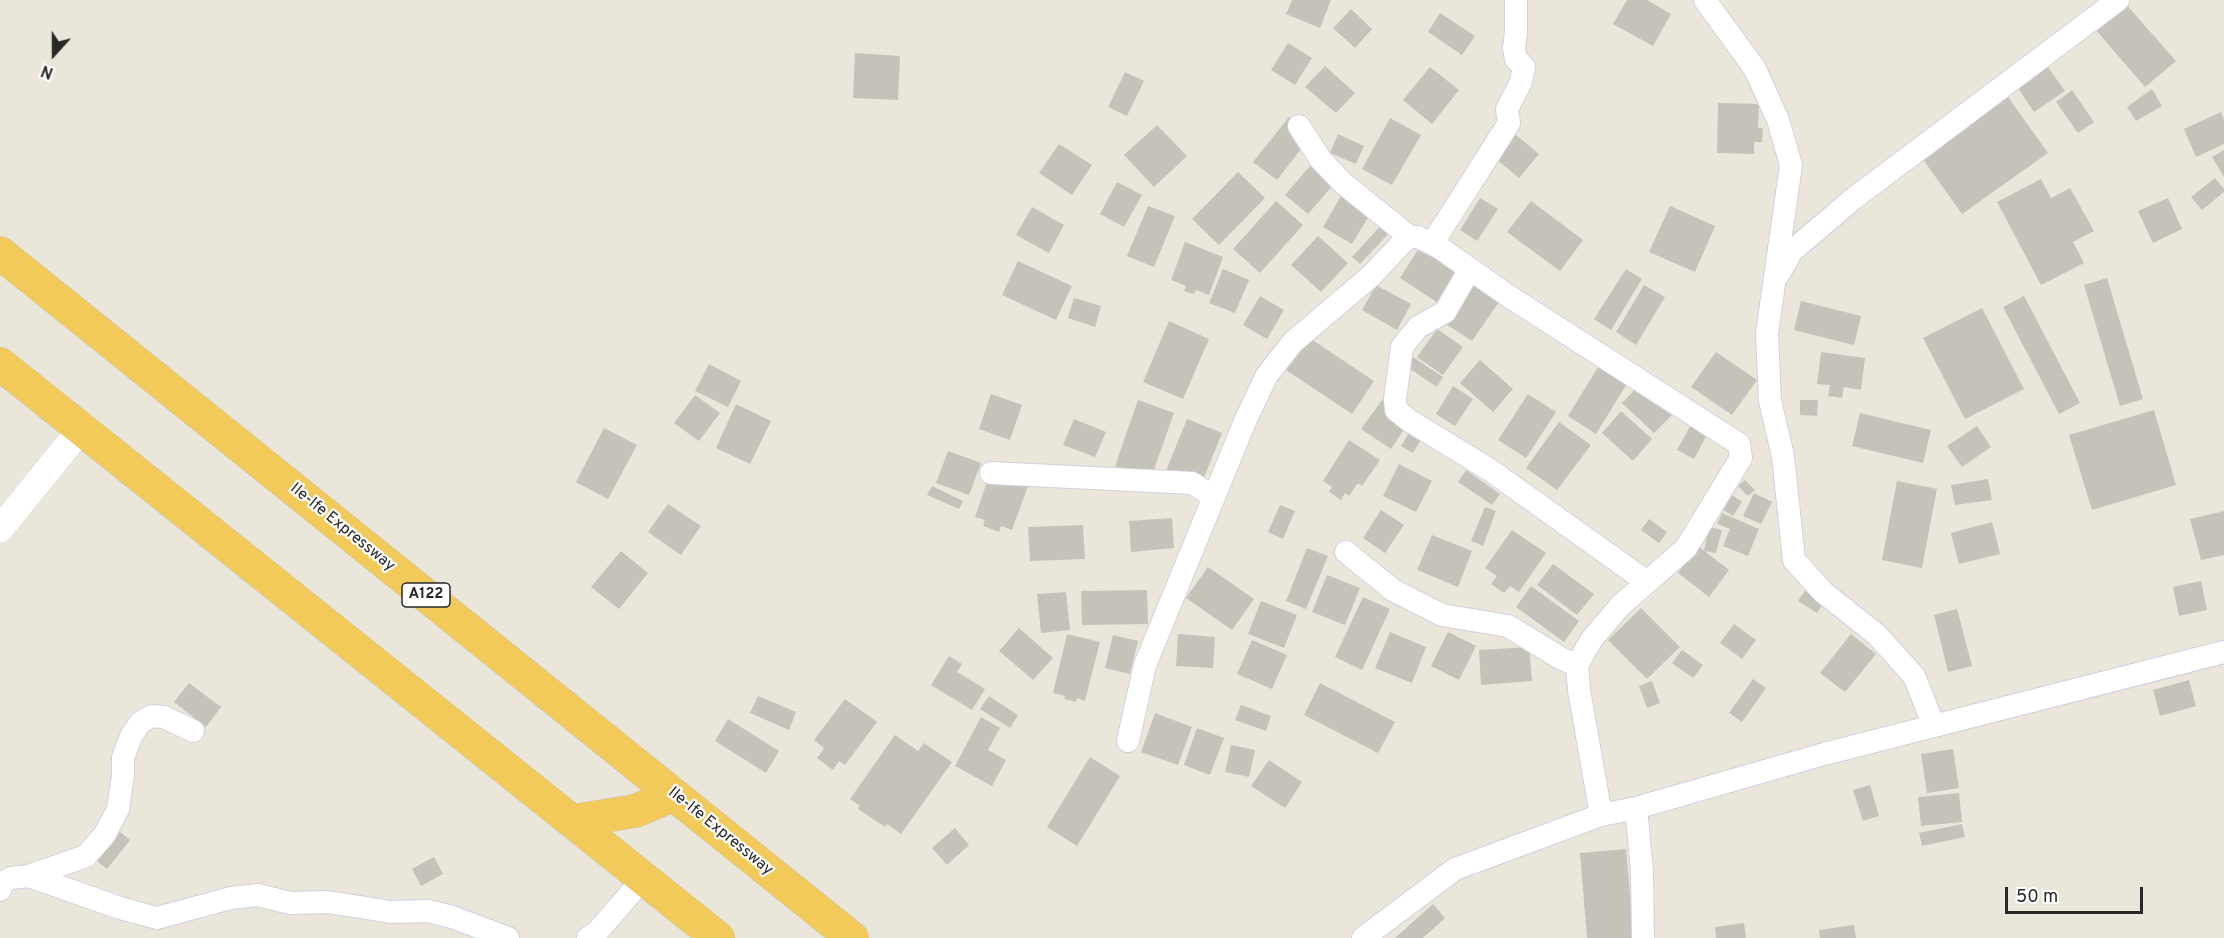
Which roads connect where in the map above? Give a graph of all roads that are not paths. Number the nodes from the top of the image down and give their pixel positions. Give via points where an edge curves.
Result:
1 (1516, 0) edge
2 (1705, 0) edge
3 (2118, 0) edge
4 (1299, 126) dead end
5 (1410, 237) junction
6 (1432, 244) junction
7 (0, 253) edge
8 (1470, 269) junction
9 (1773, 284) junction
10 (0, 364) edge
11 (81, 429) junction
12 (991, 473) dead end
13 (1214, 497) junction
14 (0, 529) edge
15 (1346, 552) dead end
16 (1647, 582) junction
17 (2224, 652) edge
18 (1577, 665) junction
19 (1935, 726) junction
20 (193, 732) dead end
21 (1128, 741) dead end
22 (673, 795) junction
23 (1636, 808) junction
24 (1601, 815) junction
25 (573, 821) junction
26 (29, 876) junction
27 (644, 878) junction
28 (0, 891) edge
29 (508, 938) edge
30 (588, 938) edge
31 (718, 938) edge
32 (852, 938) edge
33 (1363, 938) edge
34 (1643, 938) edge

1 - 6 street via 1514,48 1516,59 1524,68 1507,109 1509,123
2 - 9 street via 1755,69 1778,120 1791,165
3 - 9 street via 1853,199 1792,251
4 - 5 street via 1321,160 1344,184
5 - 6 street
5 - 13 street via 1293,342 1267,375
6 - 8 street
7 - 22 highway, Ile-Ife Expressway / A122
8 - 16 street via 1444,312 1418,327 1402,347 1396,410 1490,470
8 - 16 street via 1739,444 1741,458 1686,548
9 - 19 street via 1767,333 1770,401 1783,456 1794,560 1823,592 1877,635 1914,676
10 - 11 highway
11 - 14 street
11 - 25 highway
12 - 13 street via 1192,483
13 - 21 street via 1145,665
15 - 18 street via 1393,590 1442,615 1508,626
16 - 18 street via 1620,606
17 - 19 street
18 - 24 street
19 - 23 street
20 - 26 street via 164,717 151,716 140,723 123,758 118,809 105,834 86,856
22 - 25 highway via 635,810
22 - 32 highway, Ile-Ife Expressway / A122
23 - 24 street
23 - 34 street
24 - 33 street via 1455,869
25 - 27 highway
26 - 28 street via 11,878 2,883
26 - 29 street via 156,918 231,898 258,895 290,903 328,902 391,912 428,911
27 - 30 street
27 - 31 highway

